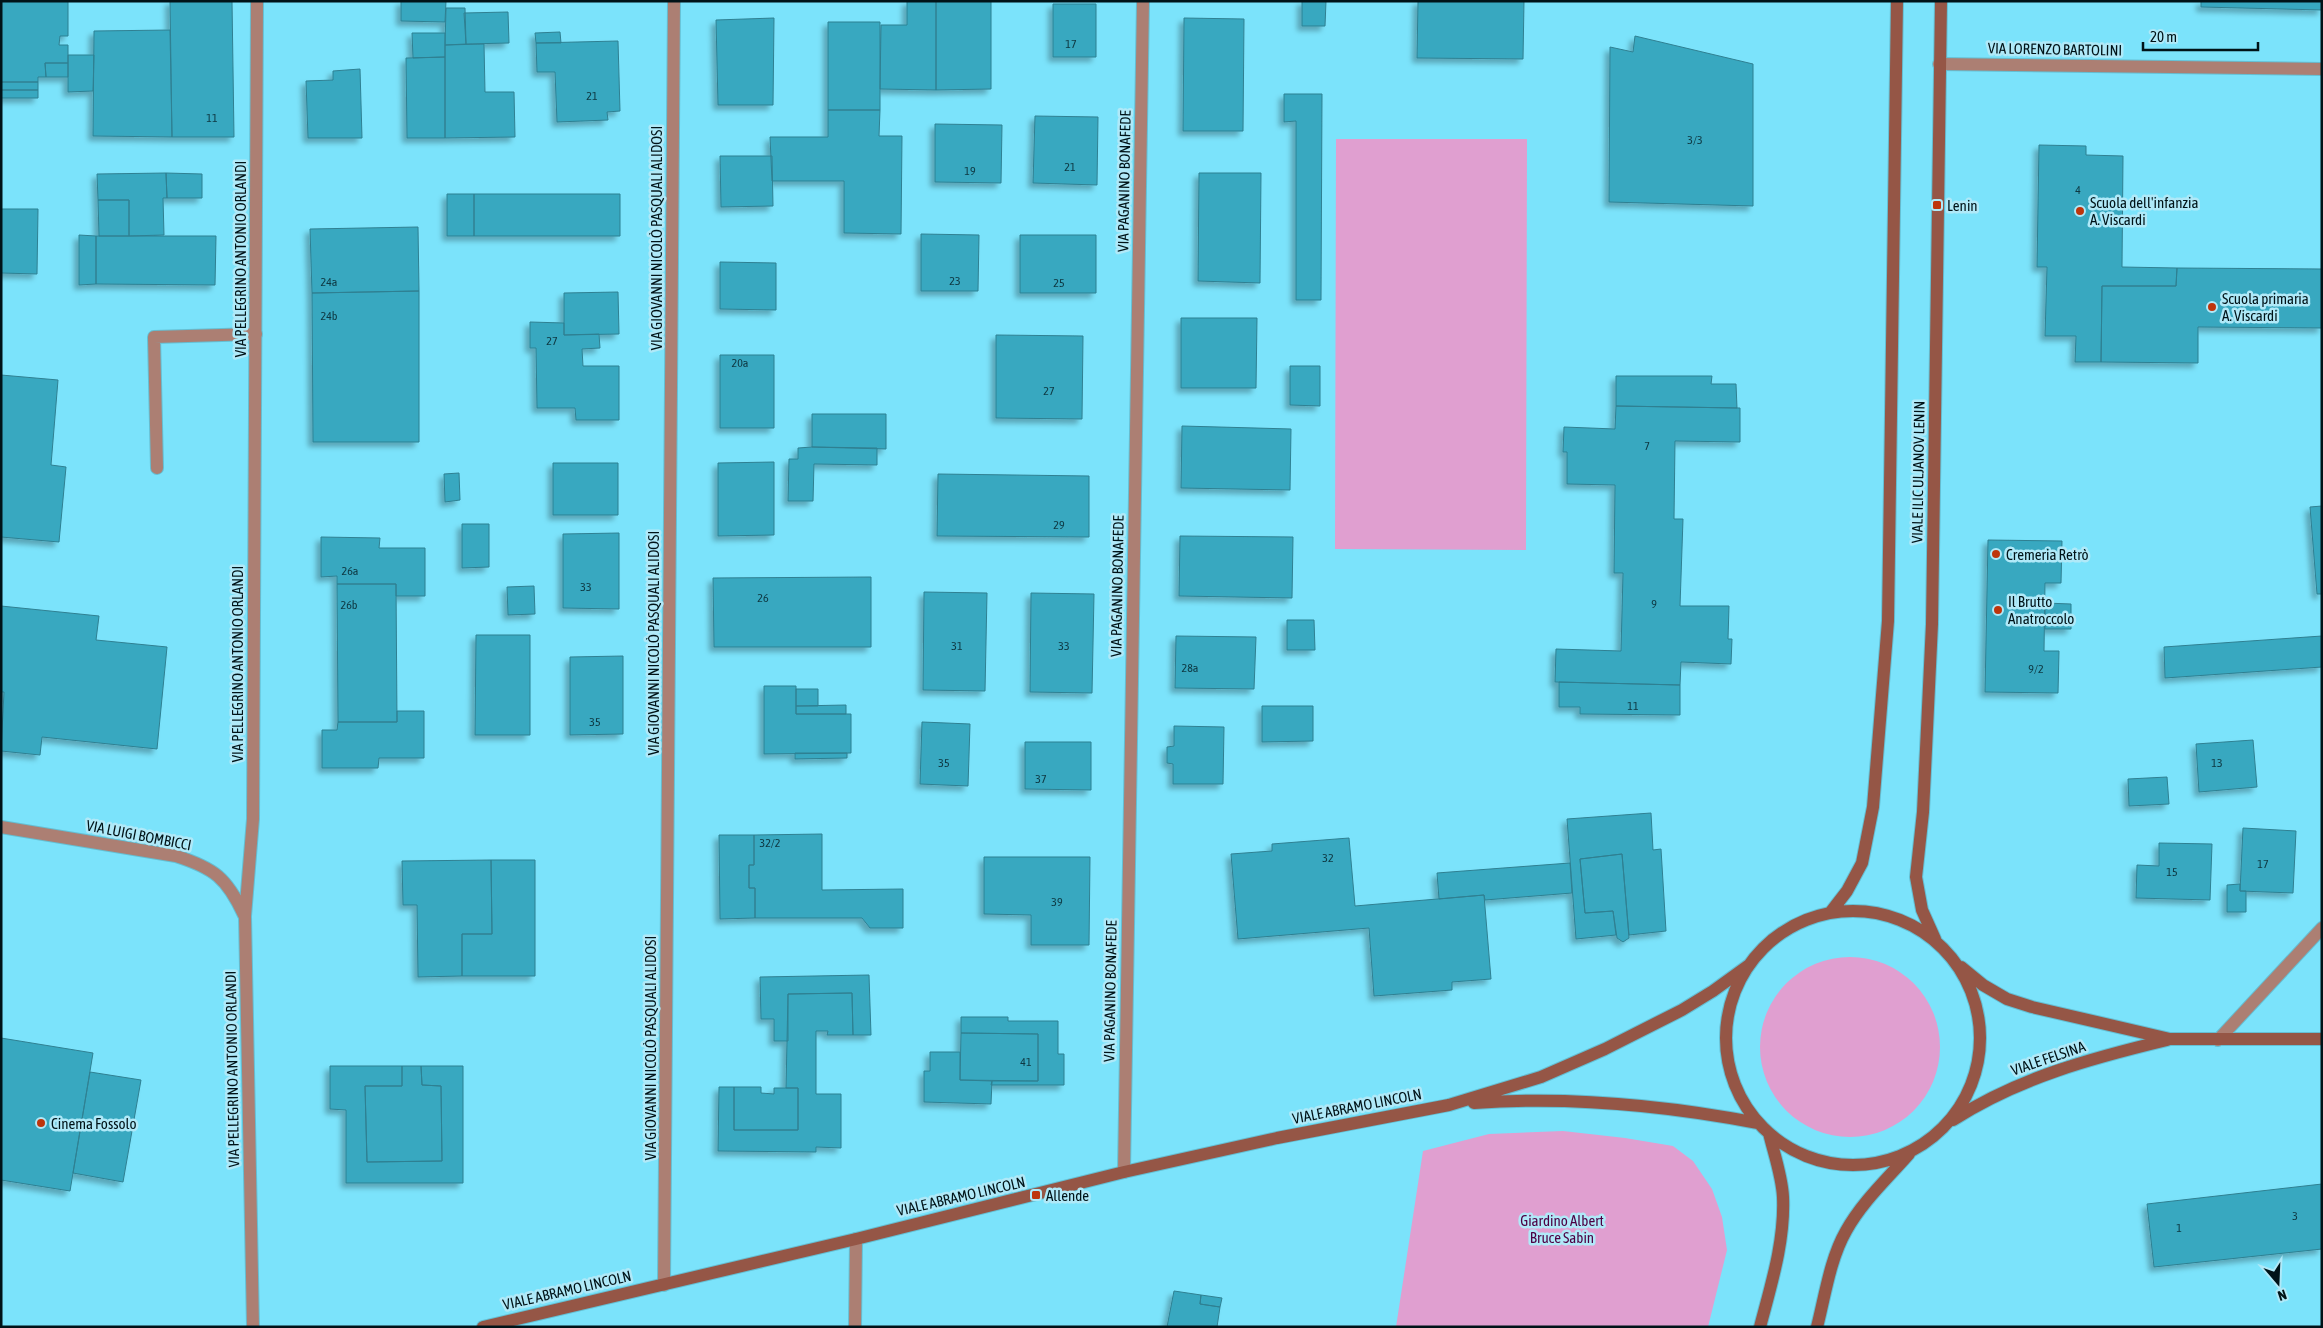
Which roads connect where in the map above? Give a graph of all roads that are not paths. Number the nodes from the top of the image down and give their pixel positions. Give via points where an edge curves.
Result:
1 (257, 1) edge
2 (674, 1) edge
3 (1143, 1) edge
4 (1897, 1) edge
5 (1941, 1) edge
6 (1939, 64) junction
7 (2322, 69) edge
8 (256, 334) junction
9 (157, 468) dead end
10 (1, 827) edge
11 (1830, 913) junction
12 (245, 916) junction
13 (2322, 928) edge
14 (1935, 939) junction
15 (1748, 964) junction
16 (1958, 964) junction
17 (2170, 1039) junction
18 (2322, 1039) edge
19 (2218, 1040) junction
20 (1449, 1105) junction
21 (1758, 1123) junction
22 (1944, 1125) junction
23 (1769, 1133) junction
24 (1913, 1151) junction
25 (1124, 1172) junction
26 (856, 1239) junction
27 (664, 1285) junction
28 (253, 1327) edge
29 (483, 1327) edge
30 (855, 1327) edge
31 (1760, 1327) edge
32 (1817, 1327) edge

1 - 8 street, VIA PELLEGRINO ANTONIO ORLANDI
2 - 27 street, VIA GIOVANNI NICOLÒ PASQUALI ALIDOSI
3 - 25 street, VIA PAGANINO BONAFEDE
4 - 11 main road, VIALE ILIC ULJANOV LENIN via 1888,621 1872,807 1862,863
5 - 6 main road, VIALE ILIC ULJANOV LENIN
6 - 7 street, VIA LORENZO BARTOLINI
6 - 14 main road, VIALE ILIC ULJANOV LENIN via 1932,624 1916,877 1922,910
8 - 9 street via 154,337
8 - 12 street, VIA PELLEGRINO ANTONIO ORLANDI via 253,819
10 - 12 street, VIA LUIGI BOMBICCI via 176,856 200,864 221,876
11 - 14 main road via 1853,910 1889,916
11 - 15 main road via 1778,934
12 - 28 street, VIA PELLEGRINO ANTONIO ORLANDI
13 - 19 street
14 - 16 main road
15 - 20 main road, VIALE ABRAMO LINCOLN via 1682,1010 1605,1049 1541,1077
15 - 21 main road via 1736,986 1725,1035 1734,1085
16 - 17 main road, VIALE FELSINA via 1983,985 2007,999
16 - 22 main road via 1973,995 1980,1043 1969,1088
17 - 19 main road, VIALE FELSINA
17 - 22 main road, VIALE FELSINA via 2106,1054 2026,1081 1981,1102
18 - 19 main road, VIALE FELSINA
20 - 21 main road, VIALE ABRAMO LINCOLN via 1555,1099 1686,1110
20 - 25 main road, VIALE ABRAMO LINCOLN via 1276,1138
21 - 23 main road
22 - 24 main road
23 - 24 main road via 1809,1156 1845,1164 1888,1160
23 - 31 main road via 1783,1196 1783,1224
24 - 32 main road via 1862,1205 1845,1233
25 - 26 main road, VIALE ABRAMO LINCOLN
26 - 27 main road, VIALE ABRAMO LINCOLN
26 - 30 street
27 - 29 main road, VIALE ABRAMO LINCOLN

